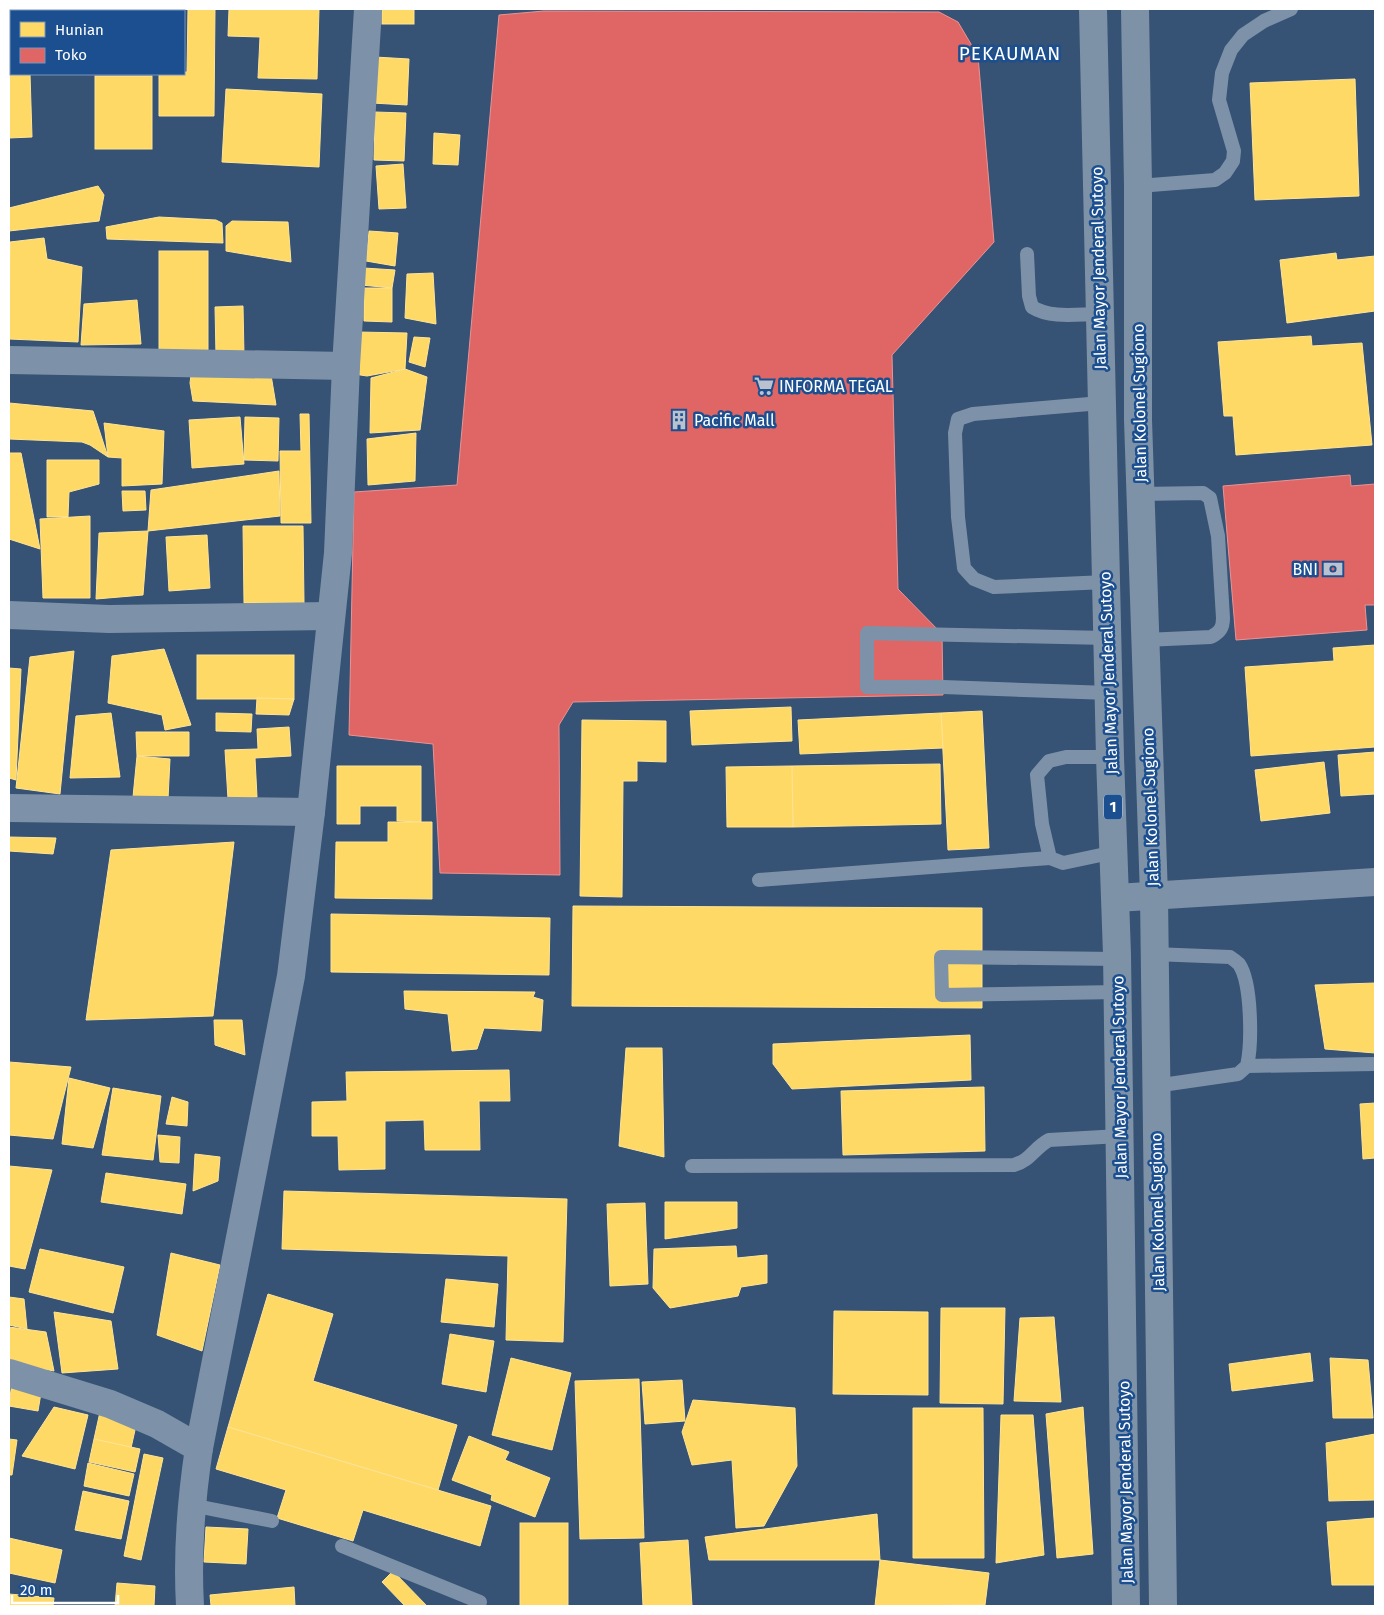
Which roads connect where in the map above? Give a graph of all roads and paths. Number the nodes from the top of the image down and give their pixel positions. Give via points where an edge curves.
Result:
1 (368, 9) edge
2 (1093, 9) edge
3 (1135, 9) edge
4 (1291, 9) edge
5 (1138, 186) junction
6 (1027, 254) dead end
7 (1099, 314) junction
8 (9, 360) edge
9 (346, 366) junction
10 (1101, 403) junction
11 (1140, 494) junction
12 (1106, 582) junction
13 (9, 615) edge
14 (331, 616) junction
15 (1107, 638) junction
16 (1145, 640) junction
17 (1108, 693) junction
18 (1110, 757) junction
19 (9, 808) edge
20 (310, 812) junction
21 (1115, 852) junction
22 (1050, 858) junction
23 (759, 880) dead end
24 (1375, 882) edge
25 (1154, 896) junction
26 (1116, 898) junction
27 (1153, 954) junction
28 (1117, 959) junction
29 (1118, 992) junction
30 (1375, 1064) edge
31 (1247, 1066) junction
32 (1155, 1086) junction
33 (1120, 1136) junction
34 (692, 1166) dead end
35 (9, 1373) edge
36 (199, 1448) junction
37 (191, 1505) junction
38 (272, 1522) dead end
39 (342, 1546) dead end
40 (480, 1602) dead end
41 (190, 1606) edge
42 (1126, 1606) edge
43 (1163, 1606) edge

1 - 9 street
2 - 7 highway, Jalan Mayor Jenderal Sutoyo / 1
3 - 5 highway, Jalan Kolonel Sugiono
4 - 5 lane via 1243,35 1231,50 1222,73 1219,100 1234,151 1233,161 1225,172 1215,180
5 - 11 highway, Jalan Kolonel Sugiono
6 - 7 lane via 1032,307 1040,313 1052,315
7 - 10 highway, Jalan Mayor Jenderal Sutoyo / 1
8 - 9 street
9 - 14 street via 338,553
10 - 12 highway, Jalan Mayor Jenderal Sutoyo / 1
10 - 12 lane via 973,414 958,420 955,434 958,517 964,568 974,579 994,587
11 - 16 highway, Jalan Kolonel Sugiono
11 - 16 lane via 1203,493 1210,498 1218,536 1223,618 1223,627 1211,637
12 - 15 highway, Jalan Mayor Jenderal Sutoyo / 1
13 - 14 street via 109,619
14 - 20 street
15 - 17 highway, Jalan Mayor Jenderal Sutoyo / 1
15 - 17 lane via 867,633 867,687
16 - 25 highway, Jalan Kolonel Sugiono
17 - 18 highway, Jalan Mayor Jenderal Sutoyo / 1
18 - 21 highway, Jalan Mayor Jenderal Sutoyo / 1
18 - 22 lane via 1066,757 1049,761 1037,775 1042,824
19 - 20 street
20 - 36 street via 291,976
21 - 22 lane via 1063,863
21 - 26 highway, Jalan Mayor Jenderal Sutoyo / 1
22 - 23 lane
24 - 25 street
25 - 26 street
25 - 27 highway, Jalan Kolonel Sugiono
26 - 28 highway, Jalan Mayor Jenderal Sutoyo / 1
27 - 31 lane via 1230,957 1239,964 1248,1000
27 - 32 highway, Jalan Kolonel Sugiono
28 - 29 highway, Jalan Mayor Jenderal Sutoyo / 1
28 - 29 lane via 941,957 942,995
29 - 33 highway, Jalan Mayor Jenderal Sutoyo / 1
30 - 31 lane
31 - 32 lane via 1238,1074
32 - 43 highway, Jalan Kolonel Sugiono
33 - 34 lane via 1049,1140 1039,1146 1027,1161 1014,1165
33 - 42 highway, Jalan Mayor Jenderal Sutoyo / 1
35 - 36 street via 110,1404 157,1424
36 - 37 street
37 - 38 lane
37 - 41 street
39 - 40 lane

